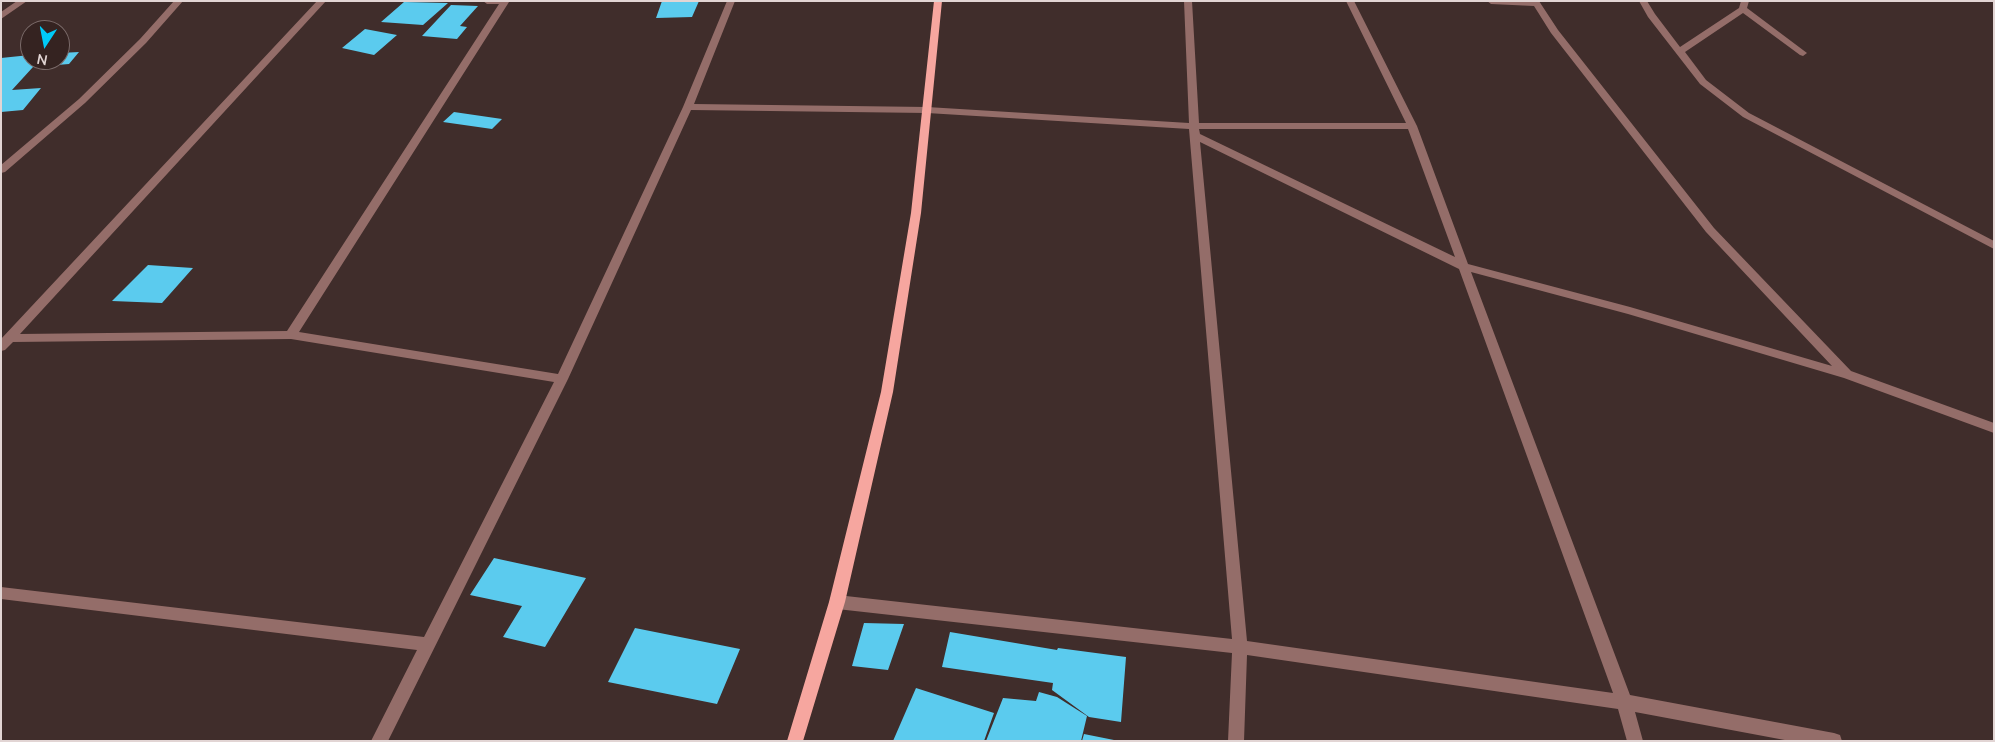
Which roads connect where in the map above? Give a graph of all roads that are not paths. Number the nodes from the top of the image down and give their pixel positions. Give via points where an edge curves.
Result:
1 (23, 1) edge
2 (179, 1) edge
3 (322, 1) edge
4 (487, 1) edge
5 (731, 1) edge
6 (938, 1) edge
7 (1188, 1) edge
8 (1350, 1) edge
9 (1491, 1) edge
10 (1643, 1) edge
11 (506, 2) edge
12 (1536, 2) edge
13 (1744, 5) edge
14 (1, 16) edge
15 (1679, 52) junction
16 (1804, 53) dead end
17 (688, 107) junction
18 (927, 110) junction
19 (1412, 126) junction
20 (1195, 131) junction
21 (1, 170) edge
22 (1994, 246) edge
23 (1463, 266) junction
24 (291, 336) junction
25 (10, 338) junction
26 (1, 347) edge
27 (1848, 375) junction
28 (562, 379) junction
29 (1994, 428) edge
30 (1, 593) edge
31 (837, 602) junction
32 (428, 644) junction
33 (1240, 648) junction
34 (1624, 702) junction
35 (379, 741) edge
36 (795, 741) edge
37 (1236, 741) edge
38 (1635, 741) edge
39 (1834, 741) edge

1 - 14 street
2 - 21 street via 82,101
3 - 25 street
4 - 11 street
5 - 17 street
6 - 18 main road
7 - 20 street
8 - 19 street
9 - 12 street
10 - 15 street
11 - 24 street
12 - 27 street via 1554,31 1710,230
13 - 15 street
13 - 16 street
15 - 22 street via 1703,82 1746,115
17 - 18 street
17 - 28 street
18 - 20 street
18 - 31 main road via 916,213 887,392
19 - 20 street
19 - 23 street
20 - 23 street
20 - 33 street
23 - 27 street
23 - 34 street
24 - 25 street
24 - 28 street
25 - 26 street
27 - 29 street
28 - 32 street
30 - 32 street
31 - 33 street
31 - 36 main road
32 - 35 street
33 - 34 street
33 - 37 street
34 - 38 street
34 - 39 street

